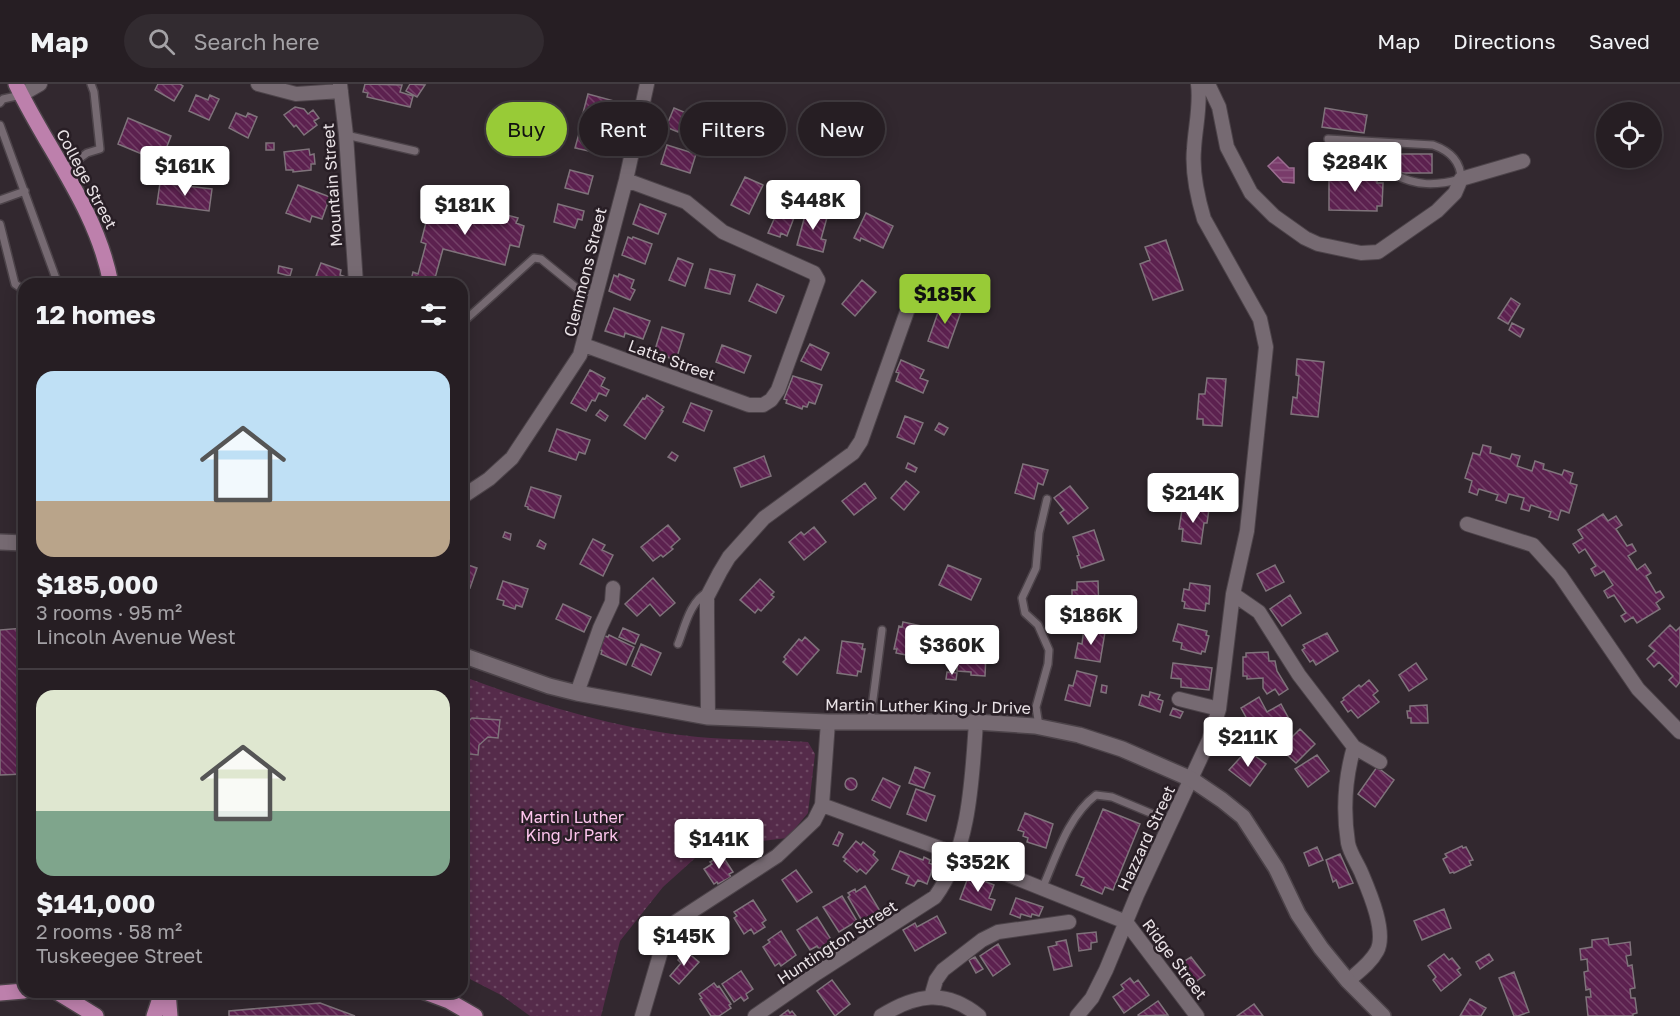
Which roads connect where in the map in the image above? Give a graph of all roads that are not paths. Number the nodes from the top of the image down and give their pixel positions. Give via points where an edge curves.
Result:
1 (40, 84) edge
2 (91, 84) edge
3 (258, 84) edge
4 (647, 84) edge
5 (1198, 84) edge
6 (1208, 84) edge
7 (341, 87) edge
8 (19, 90) edge
9 (0, 103) edge
10 (1, 132) edge
11 (346, 135) junction
12 (1328, 139) dead end
13 (415, 151) dead end
14 (1523, 161) dead end
15 (64, 170) junction
16 (1393, 174) dead end
17 (1461, 179) junction
18 (626, 180) junction
19 (25, 192) junction
20 (0, 200) edge
21 (0, 224) edge
22 (56, 278) edge
23 (109, 278) edge
24 (356, 278) edge
25 (18, 286) edge
26 (915, 289) dead end
27 (596, 295) junction
28 (468, 318) edge
29 (584, 345) junction
30 (468, 493) edge
31 (1047, 499) dead end
32 (1467, 524) dead end
33 (0, 542) edge
34 (18, 543) edge
35 (613, 588) dead end
36 (710, 591) junction
37 (1233, 594) junction
38 (882, 630) dead end
39 (678, 644) dead end
40 (468, 657) edge
41 (577, 693) junction
42 (1179, 699) dead end
43 (1219, 709) junction
44 (708, 717) junction
45 (828, 722) junction
46 (870, 722) junction
47 (976, 722) junction
48 (1039, 726) junction
49 (1680, 732) edge
50 (1354, 747) junction
51 (1380, 762) dead end
52 (1191, 779) junction
53 (822, 805) junction
54 (1172, 822) junction
55 (956, 854) junction
56 (1042, 888) junction
57 (1069, 922) dead end
58 (1126, 922) junction
59 (1348, 981) junction
60 (18, 992) edge
61 (0, 993) edge
62 (931, 997) junction
63 (67, 998) edge
64 (160, 998) edge
65 (168, 998) edge
66 (441, 998) edge
67 (96, 1016) edge
68 (154, 1016) edge
69 (170, 1016) edge
70 (475, 1016) edge
71 (642, 1016) edge
72 (755, 1016) edge
73 (881, 1016) edge
74 (979, 1016) edge
75 (1077, 1016) edge
76 (1197, 1016) edge
77 (1383, 1016) edge

1 - 8 street
2 - 15 lane via 100,149 87,153
3 - 7 street via 296,94
4 - 18 street, Clemmons Street
5 - 37 street, Hazzard Street via 1193,153 1199,204 1260,318 1266,347 1247,531
6 - 17 street via 1219,107 1227,147 1251,193 1274,216 1318,244 1378,252 1437,211 1455,193
7 - 11 street, Mountain Street
8 - 9 lane
8 - 15 main road, College Street
10 - 19 lane
11 - 13 lane
11 - 24 street, Mountain Street
12 - 17 lane via 1443,148 1457,162
14 - 17 street
15 - 23 main road, College Street via 98,235
16 - 17 lane via 1420,184
18 - 27 street, Clemmons Street
18 - 29 street, Latta Street via 686,202 723,232 814,273 818,280 778,390 763,405 749,405
19 - 20 lane
19 - 22 lane
21 - 25 lane
26 - 36 street via 861,441 853,453 764,518 729,557
27 - 28 lane via 579,290 541,259 534,258
27 - 29 street, Clemmons Street
29 - 30 street, Clemmons Street via 512,458
31 - 48 lane via 1036,568 1022,598 1025,613 1038,625 1049,650 1036,707
32 - 49 street via 1533,545 1560,575 1638,689
33 - 34 main road
35 - 41 street via 612,602
36 - 39 lane via 698,598
36 - 44 street
37 - 43 street, Hazzard Street
37 - 50 street via 1259,612
38 - 46 lane
40 - 41 main road, Martin Luther King Jr Drive
41 - 44 main road, Martin Luther King Jr Drive
42 - 43 street
43 - 52 street, Hazzard Street
44 - 45 main road, Martin Luther King Jr Drive
45 - 46 main road, Martin Luther King Jr Drive
45 - 53 street
46 - 47 main road, Martin Luther King Jr Drive
47 - 48 main road, Martin Luther King Jr Drive
47 - 55 street, Huntington Street via 964,827
48 - 52 main road, Martin Luther King Jr Drive via 1122,749
50 - 51 street
50 - 59 street via 1345,799 1348,845 1365,880 1379,931 1378,950
52 - 54 street, Hazzard Street
52 - 59 main road, Martin Luther King Jr Drive via 1243,817 1276,868 1298,914
53 - 55 street
53 - 71 street via 814,821 777,856 677,921 666,934
54 - 56 lane via 1112,797 1096,795 1084,803
54 - 58 street, Hazzard Street
55 - 56 street
55 - 72 street, Huntington Street via 935,897
56 - 58 street
57 - 62 street via 998,932 982,940 943,970
58 - 75 street, Hazzard Street via 1092,998
58 - 76 street, Ridge Street
59 - 77 main road, Martin Luther King Jr Drive
60 - 61 main road
62 - 73 street via 898,1005
62 - 74 street via 946,998
63 - 67 main road
64 - 68 main road
65 - 69 main road
66 - 70 main road

